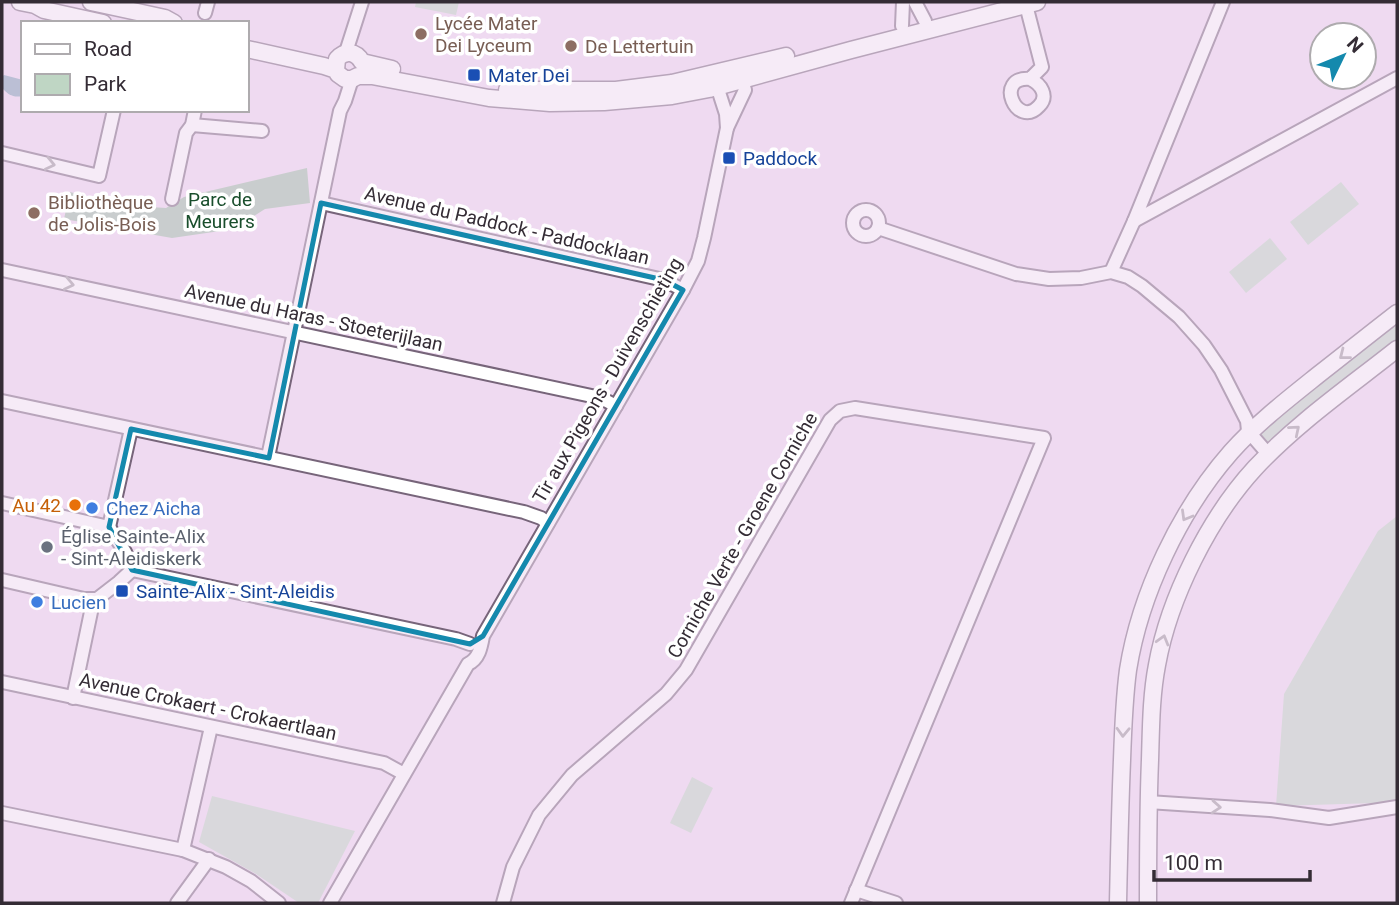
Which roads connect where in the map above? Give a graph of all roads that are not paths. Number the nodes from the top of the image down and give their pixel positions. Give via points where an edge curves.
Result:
1 (20, 2) edge
2 (91, 2) edge
3 (903, 2) edge
4 (915, 2) edge
5 (996, 2) edge
6 (1223, 2) edge
7 (1032, 3) edge
8 (360, 8) edge
9 (925, 20) junction
10 (94, 21) edge
11 (171, 21) edge
12 (902, 26) junction
13 (248, 39) edge
14 (248, 49) edge
15 (349, 67) junction
16 (740, 74) junction
17 (1397, 78) edge
18 (720, 79) junction
19 (1030, 79) dead end
20 (114, 112) edge
21 (195, 112) edge
22 (192, 125) junction
23 (727, 128) junction
24 (262, 131) dead end
25 (2, 153) edge
26 (172, 199) dead end
27 (321, 203) junction
28 (1134, 220) junction
29 (878, 229) dead end
30 (2, 270) edge
31 (1111, 272) junction
32 (683, 290) junction
33 (1397, 313) edge
34 (295, 332) junction
35 (1397, 349) edge
36 (2, 401) edge
37 (616, 406) junction
38 (131, 429) junction
39 (1250, 433) junction
40 (1269, 455) junction
41 (268, 457) junction
42 (2, 503) edge
43 (548, 523) junction
44 (109, 527) junction
45 (132, 570) junction
46 (2, 580) edge
47 (97, 599) junction
48 (484, 636) junction
49 (470, 644) junction
50 (468, 664) junction
51 (2, 682) edge
52 (74, 698) junction
53 (211, 727) junction
54 (404, 774) junction
55 (1120, 800) junction
56 (1148, 802) junction
57 (1397, 807) edge
58 (2, 813) edge
59 (183, 850) junction
60 (209, 859) junction
61 (856, 890) junction
62 (177, 903) edge
63 (279, 903) edge
64 (330, 903) edge
65 (503, 903) edge
66 (851, 903) edge
67 (896, 903) edge
68 (1118, 903) edge
69 (1148, 903) edge

1 - 10 street
2 - 11 street
3 - 12 street
4 - 9 street
5 - 9 street
6 - 28 street
7 - 16 street
7 - 19 street via 1042,67
8 - 15 street via 358,43
9 - 12 street
12 - 16 street
13 - 15 street
14 - 15 street
15 - 18 street via 507,90 616,89
15 - 27 street via 338,100 340,111
16 - 18 street
16 - 23 street, Tir aux Pigeons - Duivenschieting via 745,90
17 - 28 street
18 - 23 street, Tir aux Pigeons - Duivenschieting
25 -> 20 street via 99,176
21 - 22 street
22 - 24 street
22 - 26 street via 186,133
23 - 32 street, Tir aux Pigeons - Duivenschieting via 698,261
27 - 32 street, Avenue du Paddock - Paddocklaan via 664,280
27 - 34 street
28 - 31 street
29 - 31 street via 1016,274 1060,279
30 -> 34 street, Avenue du Haras - Stoeterijlaan
31 - 39 street via 1142,286 1199,339 1221,370
32 - 37 street, Tir aux Pigeons - Duivenschieting
33 -> 39 street
34 - 37 street, Avenue du Haras - Stoeterijlaan via 601,398
34 - 41 street
40 -> 35 street
36 - 38 street
37 - 43 street, Tir aux Pigeons - Duivenschieting
38 - 41 street
38 - 44 street
39 - 40 street
39 -> 55 street via 1196,499 1148,595 1129,668
56 -> 40 street via 1157,665 1170,619 1215,522
41 - 43 street via 524,512
42 - 44 street
43 - 48 street, Tir aux Pigeons - Duivenschieting
44 - 45 street
45 - 47 street
45 - 49 street
46 - 47 street
47 - 52 street
48 - 49 street
48 - 50 street, Tir aux Pigeons - Duivenschieting via 481,650
49 - 50 street, Tir aux Pigeons - Duivenschieting
50 - 54 street, Tir aux Pigeons - Duivenschieting
51 - 52 street, Avenue Crokaert - Crokaertlaan
52 - 53 street, Avenue Crokaert - Crokaertlaan
53 - 54 street, Avenue Crokaert - Crokaertlaan via 384,763
53 - 59 street
54 - 64 street, Tir aux Pigeons - Duivenschieting
55 - 56 street
55 - 68 street
56 -> 57 street via 1329,818
56 - 69 street
58 - 59 street
59 - 60 street
60 - 62 street
60 - 63 street via 251,881
61 - 65 street, Corniche Verte - Groene Corniche via 1044,438 855,408 840,411 830,420 686,670 666,694 572,775 539,816 513,867
61 - 66 street
61 - 67 street

